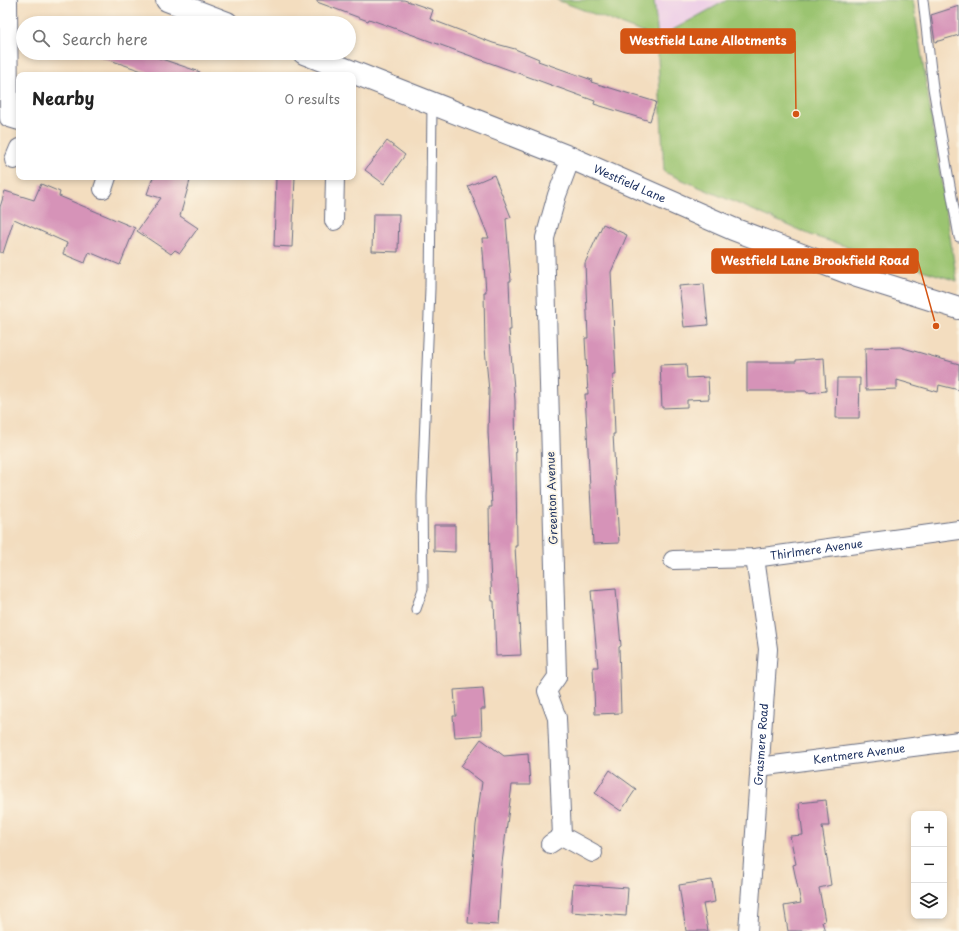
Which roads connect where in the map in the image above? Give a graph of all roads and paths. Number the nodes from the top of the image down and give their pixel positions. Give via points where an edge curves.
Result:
1 (8, 0) edge
2 (167, 0) edge
3 (923, 0) edge
4 (209, 16) edge
5 (319, 60) edge
6 (344, 72) edge
7 (356, 76) edge
8 (432, 104) junction
9 (16, 120) edge
10 (570, 158) junction
11 (335, 180) edge
12 (334, 221) dead end
13 (959, 237) edge
14 (959, 308) edge
15 (959, 530) edge
16 (755, 558) junction
17 (673, 560) dead end
18 (416, 609) dead end
19 (959, 742) edge
20 (759, 767) junction
21 (593, 853) dead end
22 (748, 931) edge

1 - 9 street via 9,118
2 - 4 main road
3 - 13 lane via 933,88
5 - 6 main road, Westfield Lane
7 - 8 main road, Westfield Lane
8 - 10 main road, Westfield Lane
8 - 18 lane via 430,288 422,497 423,589
10 - 14 main road, Westfield Lane via 733,229 857,276
10 - 21 street, Greenton Avenue via 545,238 557,677 547,691 557,718 556,840
11 - 12 street
15 - 16 street, Thirlmere Avenue
16 - 17 street, Thirlmere Avenue
16 - 20 street, Grasmere Road via 768,650
19 - 20 street, Kentmere Avenue
20 - 22 street, Grasmere Road

